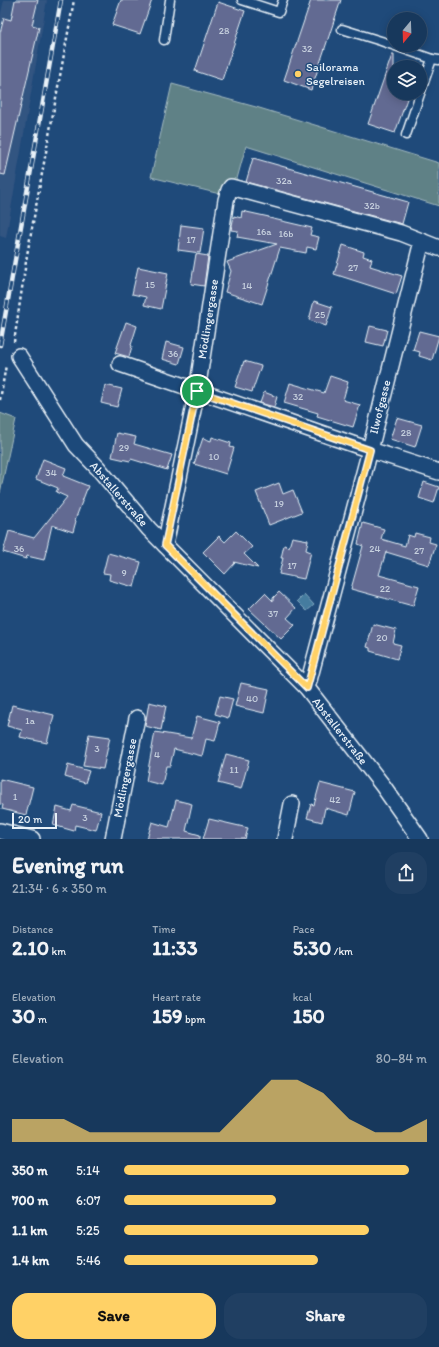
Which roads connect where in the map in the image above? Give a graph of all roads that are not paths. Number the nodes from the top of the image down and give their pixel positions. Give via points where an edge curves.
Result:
1 (170, 0) edge
2 (242, 0) edge
3 (283, 0) edge
4 (342, 29) dead end
5 (164, 40) dead end
6 (436, 60) edge
7 (406, 135) dead end
8 (422, 241) junction
9 (439, 248) edge
10 (19, 356) road end
11 (120, 364) dead end
12 (197, 391) junction
13 (370, 450) junction
14 (439, 472) edge
15 (165, 545) junction
16 (307, 688) junction
17 (137, 718) dead end
18 (292, 804) dead end
19 (0, 831) edge
20 (32, 839) edge
21 (113, 839) edge
22 (284, 839) edge
23 (420, 839) edge

1 - 5 lane
2 - 3 lane via 279,12
4 - 6 lane
6 - 7 lane
8 - 9 street
8 - 12 street, Mödlingergasse via 231,187 226,200
8 - 13 street, Ilwofgasse
10 - 15 street, Abstallerstraße via 76,445
11 - 12 street
12 - 13 street
12 - 15 street, Mödlingergasse
13 - 14 street
13 - 16 street, Ilwofgasse
15 - 16 street, Abstallerstraße
16 - 23 street, Abstallerstraße via 383,786
17 - 21 street, Mödlingergasse
18 - 22 street
19 - 20 street

